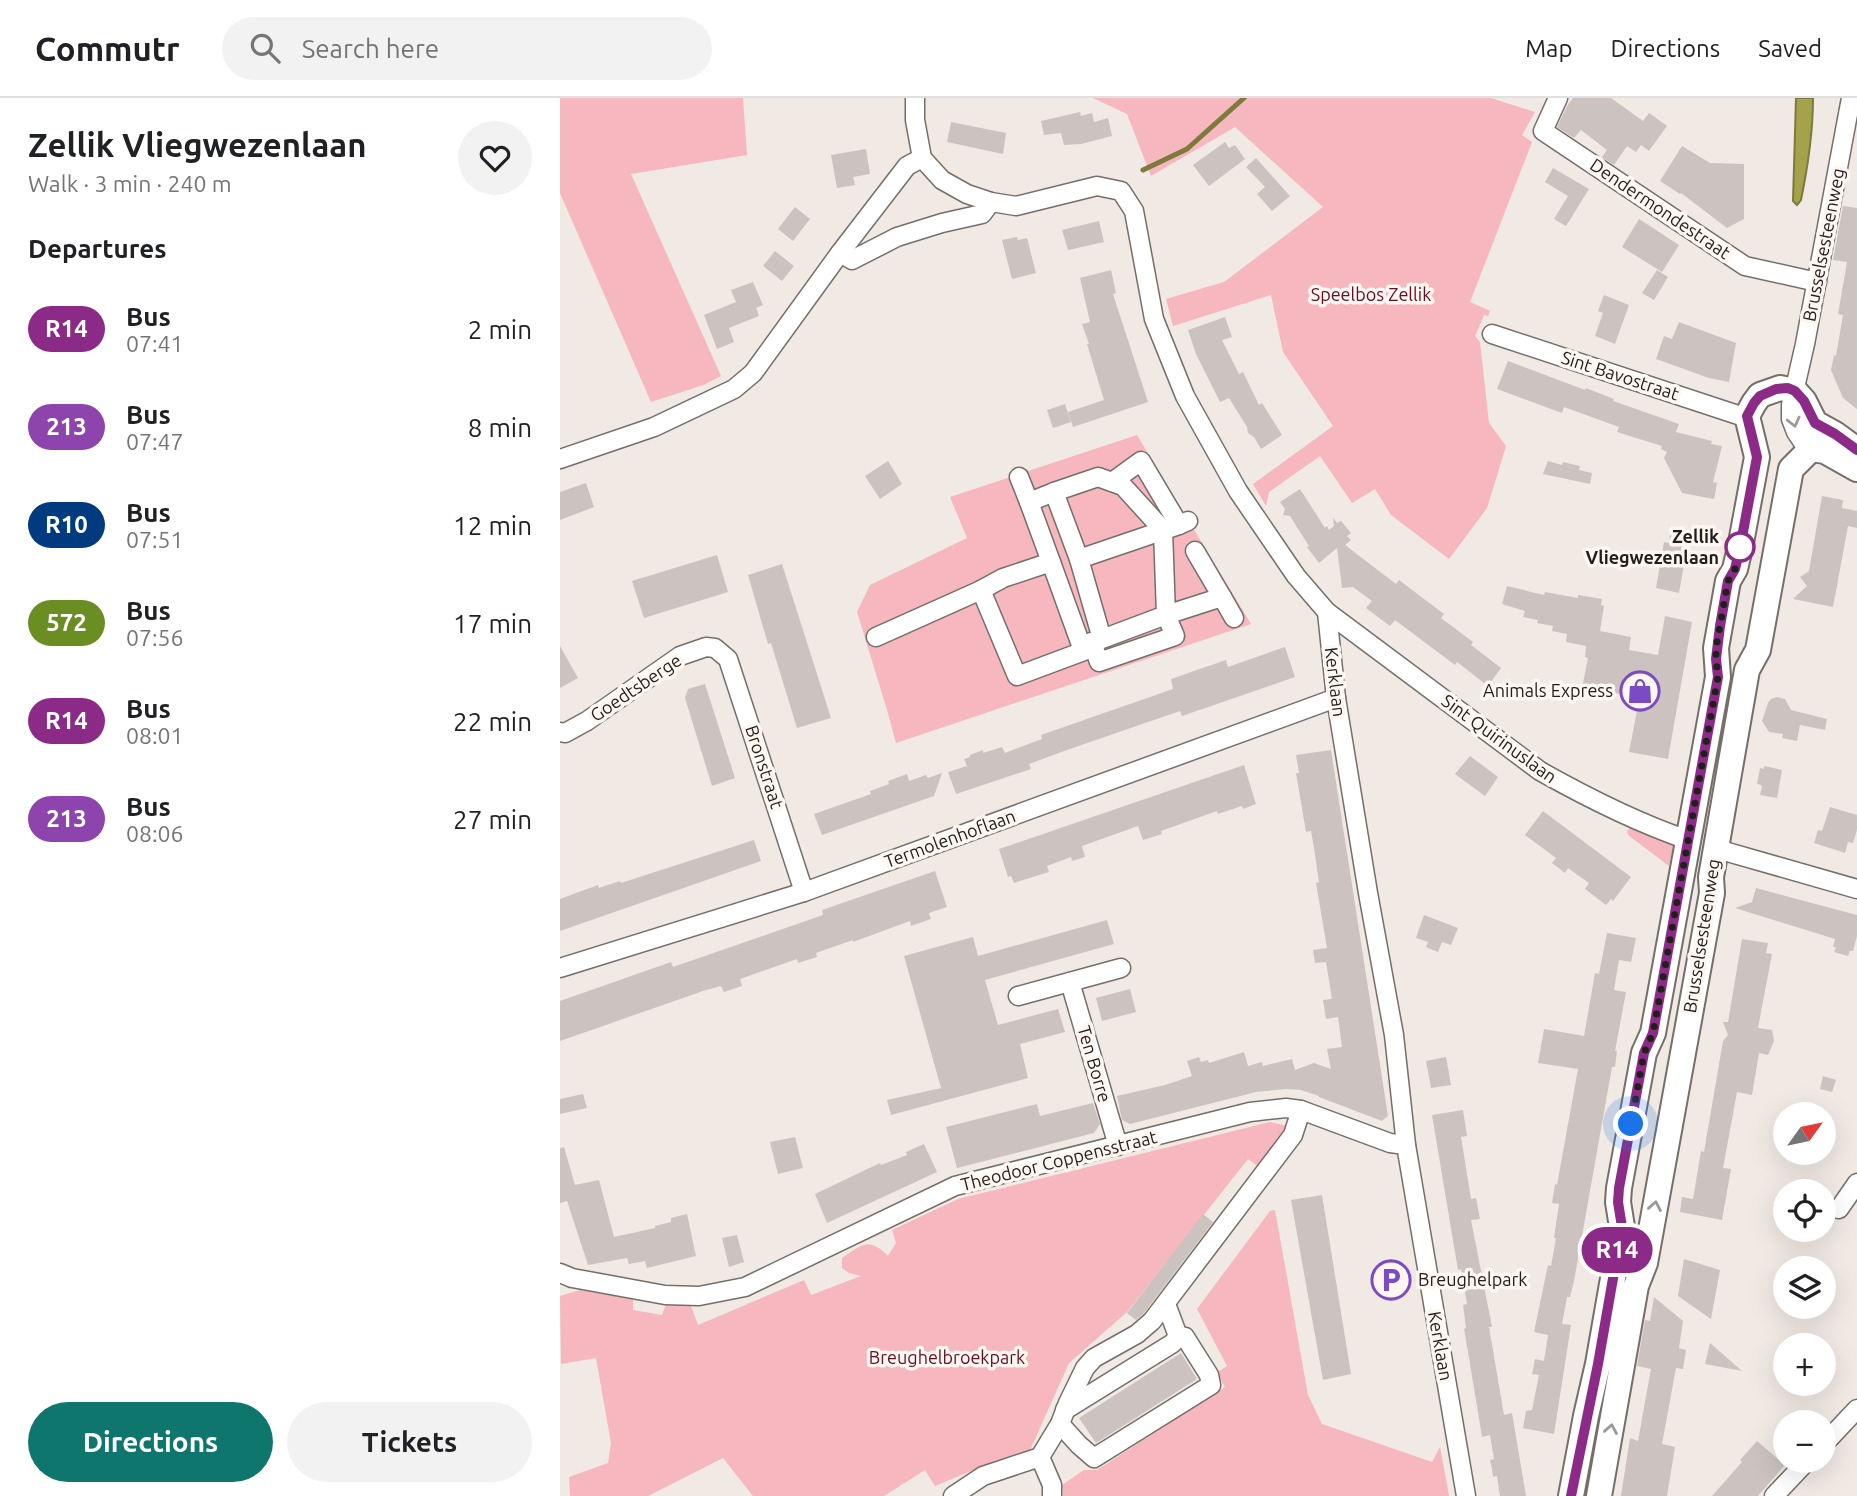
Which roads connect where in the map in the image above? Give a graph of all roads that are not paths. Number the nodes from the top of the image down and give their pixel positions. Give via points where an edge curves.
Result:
1 (915, 98) edge
2 (1558, 98) edge
3 (1851, 98) edge
4 (1850, 144) edge
5 (922, 158) junction
6 (991, 202) junction
7 (840, 253) junction
8 (1817, 282) junction
9 (1492, 334) dead end
10 (1795, 391) junction
11 (1747, 416) junction
12 (1815, 423) junction
13 (1811, 449) junction
14 (1857, 450) edge
15 (560, 459) edge
16 (1857, 469) edge
17 (1019, 477) dead end
18 (1112, 482) junction
19 (1054, 492) junction
20 (1029, 502) junction
21 (1177, 525) junction
22 (1195, 551) dead end
23 (1079, 559) junction
24 (1051, 562) junction
25 (981, 590) junction
26 (1222, 597) junction
27 (1326, 612) junction
28 (1166, 615) junction
29 (1234, 618) dead end
30 (876, 637) dead end
31 (1092, 642) junction
32 (715, 648) joint
33 (1336, 698) junction
34 (560, 732) edge
35 (1688, 840) junction
36 (1717, 849) junction
37 (1857, 889) edge
38 (804, 892) junction
39 (560, 968) edge
40 (1121, 968) dead end
41 (1070, 982) junction
42 (1018, 996) dead end
43 (1301, 1110) junction
44 (1406, 1145) junction
45 (1118, 1146) junction
46 (1857, 1183) edge
47 (1839, 1209) dead end
48 (560, 1273) edge
49 (1166, 1304) junction
50 (1178, 1336) junction
51 (1857, 1409) edge
52 (1063, 1417) junction
53 (1836, 1431) edge
54 (1040, 1457) junction
55 (1796, 1473) edge
56 (953, 1496) edge
57 (1052, 1496) edge
58 (1466, 1496) edge
59 (1571, 1496) edge
60 (1599, 1496) edge
61 (1774, 1496) edge

1 - 5 street
2 - 8 street, Dendermondestraat via 1543,131 1745,266
3 - 4 street, Brusselsesteenweg
4 - 8 street, Brusselsesteenweg
5 - 6 street via 942,180
5 - 7 street via 907,166
6 - 7 street via 982,214 897,237 852,260
6 - 27 street via 1016,206 1097,186 1121,191 1134,211 1154,319 1185,396 1238,491
7 - 15 street via 753,373 734,389 654,427
8 - 10 street, Brusselsesteenweg
9 - 11 street, Sint Bavostraat
10 - 11 street via 1780,388 1760,396
10 - 12 street
10 -> 13 street, Brusselsesteenweg via 1791,419
11 - 35 street, Brusselsesteenweg via 1757,457 1740,548 1728,581 1716,648 1718,677
12 - 13 street, Brusselsesteenweg
12 - 14 street
13 - 16 street via 1825,451
13 - 36 street, Brusselsesteenweg via 1791,469 1758,650 1747,670
17 - 20 street
18 - 19 street via 1098,477
18 - 21 street
18 - 21 street via 1141,461
19 - 20 street
19 - 23 street
20 - 24 street
21 - 23 street
21 - 28 street
22 - 26 street
23 - 31 street
24 - 25 street
24 - 31 street
25 - 30 street
25 - 31 street via 1017,676 1084,652
26 - 28 street
26 - 29 street
27 - 33 street, Kerklaan
27 - 35 street, Sint Quirinuslaan via 1539,771 1631,819
28 - 31 street via 1175,636 1099,662
32 - 34 street, Goedtsberge via 680,656 587,721
32 - 38 street, Bronstraat via 728,659
33 - 38 street, Termolenhoflaan
33 - 44 street, Kerklaan via 1394,1035
35 - 59 street, Brusselsesteenweg via 1619,1188 1622,1227
36 - 37 street
60 -> 36 street, Brusselsesteenweg
38 - 39 street, Termolenhoflaan
40 - 41 street
41 - 42 street
41 - 45 street, Ten Borre
43 - 44 street, Theodoor Coppensstraat
43 - 45 street, Theodoor Coppensstraat via 1250,1112
43 - 49 street via 1293,1135
44 - 58 street, Kerklaan
45 - 48 street, Theodoor Coppensstraat via 955,1186 745,1287 699,1296 665,1295
46 - 47 street
49 - 50 street
49 - 52 street via 1137,1334 1094,1358
50 - 52 street
50 - 52 street via 1185,1337 1211,1385 1094,1458 1079,1445
51 - 53 street
52 - 54 street
54 - 56 street via 983,1475
54 - 57 street
55 - 61 street

